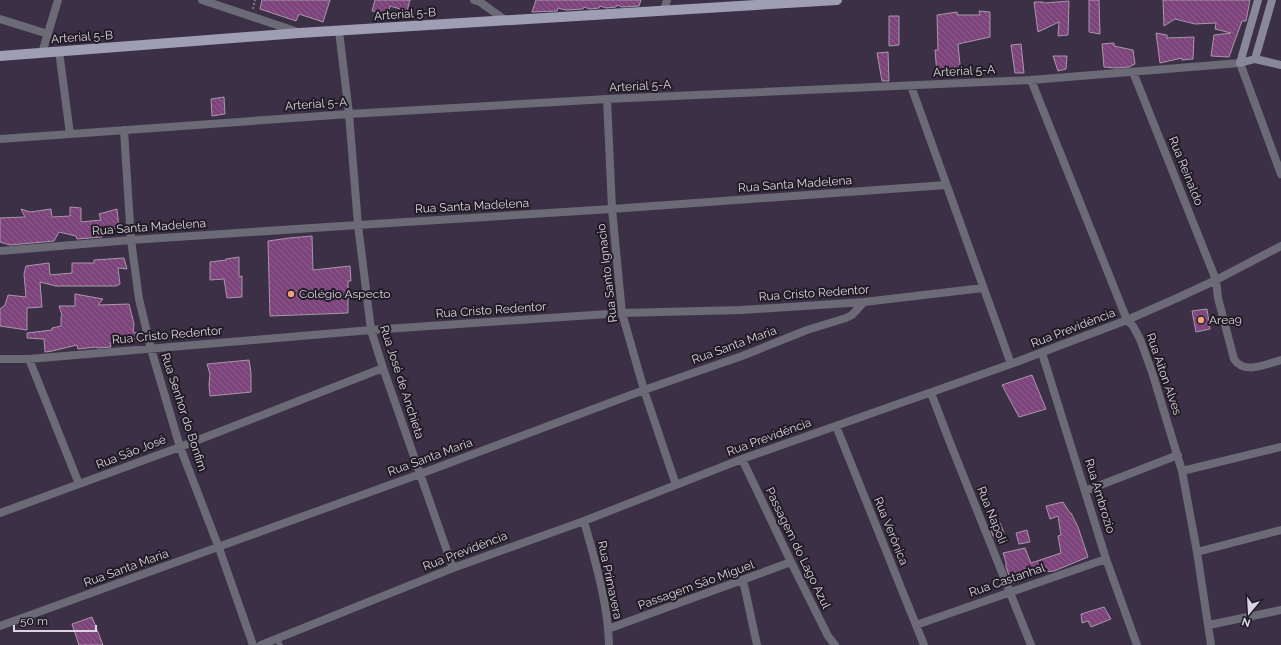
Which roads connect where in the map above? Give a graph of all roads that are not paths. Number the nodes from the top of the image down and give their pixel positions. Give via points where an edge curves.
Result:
1 (58, 0) edge
2 (202, 0) edge
3 (474, 0) edge
4 (667, 0) edge
5 (837, 0) edge
6 (1258, 0) edge
7 (1272, 0) edge
8 (664, 10) junction
9 (0, 19) edge
10 (504, 20) junction
11 (339, 31) junction
12 (299, 33) junction
13 (48, 34) junction
14 (59, 51) junction
15 (42, 53) junction
16 (0, 56) edge
17 (1255, 59) junction
18 (1240, 63) junction
19 (1281, 64) edge
20 (1133, 72) junction
21 (1031, 80) junction
22 (911, 86) junction
23 (607, 99) junction
24 (349, 114) junction
25 (124, 130) junction
26 (70, 134) junction
27 (0, 139) edge
28 (1281, 174) edge
29 (946, 185) junction
30 (612, 210) junction
31 (358, 225) junction
32 (131, 240) junction
33 (1281, 246) edge
34 (0, 251) edge
35 (1216, 280) junction
36 (983, 288) junction
37 (864, 302) junction
38 (622, 313) junction
39 (1127, 320) junction
40 (371, 330) junction
41 (151, 349) junction
42 (1042, 353) junction
43 (29, 358) junction
44 (0, 359) edge
45 (1281, 360) edge
46 (1011, 364) junction
47 (382, 368) junction
48 (644, 390) junction
49 (931, 393) junction
50 (836, 426) junction
51 (180, 447) junction
52 (1281, 447) edge
53 (1178, 456) junction
54 (742, 460) junction
55 (1182, 471) junction
56 (420, 474) junction
57 (80, 484) junction
58 (676, 485) junction
59 (1085, 491) junction
60 (0, 514) edge
61 (584, 521) junction
62 (1281, 530) edge
63 (219, 548) junction
64 (1197, 552) junction
65 (1106, 559) junction
66 (791, 562) junction
67 (453, 568) junction
68 (743, 580) junction
69 (1010, 592) junction
70 (1281, 610) edge
71 (916, 624) junction
72 (1209, 625) junction
73 (0, 626) edge
74 (608, 630) junction
75 (278, 642) edge
76 (253, 645) edge
77 (261, 645) edge
78 (609, 645) edge
79 (757, 645) edge
80 (835, 645) edge
81 (924, 645) edge
82 (1031, 645) edge
83 (1138, 645) edge
84 (1211, 645) edge

1 - 13 street
2 - 12 street
3 - 10 street
4 - 8 street
5 - 8 main road, Arterial 5-B
6 - 18 main road
7 - 17 main road
8 - 10 main road, Arterial 5-B
9 - 13 street
10 - 11 main road, Arterial 5-B
11 - 12 main road, Arterial 5-B
11 - 24 street, Rua José de Anchieta
12 - 14 main road, Arterial 5-B
13 - 15 street
14 - 15 main road, Arterial 5-B
14 - 26 street
15 - 16 main road, Arterial 5-B
17 - 18 main road, Arterial 5-A
17 - 19 main road, Arterial 5-A
18 - 20 street, Arterial 5-A
18 - 28 street
20 - 21 street, Arterial 5-A
20 - 35 street, Rua Reinaldo
21 - 22 street, Arterial 5-A
21 - 39 street, Rua Aiton Alves
22 - 23 street, Arterial 5-A
22 - 29 street
23 - 24 street, Arterial 5-A
23 - 30 street, Rua Santo Ignacio
24 - 25 street, Arterial 5-A
24 - 31 street, Rua José de Anchieta
25 - 26 street, Arterial 5-A
25 - 32 street, Rua Senhor do Bonfim
26 - 27 street, Arterial 5-A
29 - 30 street, Rua Santa Madelena
29 - 36 street
30 - 31 street, Rua Santa Madelena
30 - 38 street, Rua Santo Ignacio
31 - 32 street, Rua Santa Madelena
31 - 40 street, Rua José de Anchieta
32 - 34 street, Rua Santa Madelena
32 - 41 street, Rua Senhor do Bonfim via 139,299
33 - 35 street, Rua Previdência
35 - 39 street, Rua Previdência
35 - 45 street, Rua Reinaldo via 1218,298 1237,364 1252,367
36 - 37 street, Rua Cristo Redentor
36 - 46 street
37 - 38 street, Rua Cristo Redentor via 741,310
37 - 48 street, Rua Santa Maria via 846,318
38 - 40 street, Rua Cristo Redentor
38 - 48 street, Rua Santo Ignacio
39 - 42 street, Rua Previdência
39 - 53 street, Rua Aiton Alves via 1140,339
40 - 41 street, Rua Cristo Redentor
40 - 47 street, Rua José de Anchieta
41 - 43 street, Rua Cristo Redentor
41 - 51 street, Rua Senhor do Bonfim
42 - 46 street, Rua Previdência
42 - 59 street, Rua Ambrozio
43 - 44 street, Rua Cristo Redentor
43 - 57 street
46 - 49 street, Rua Previdência
47 - 51 street, Rua São José
47 - 56 street, Rua José de Anchieta
48 - 56 street, Rua Santa Maria
48 - 58 street, Rua Santo Ignacio
49 - 50 street, Rua Previdência
49 - 69 street, Rua Napoli
50 - 54 street, Rua Previdência
50 - 71 street, Rua Verônica
51 - 57 street, Rua São José
51 - 63 street, Rua Senhor do Bonfim
52 - 55 street
53 - 55 street, Rua Aiton Alves
53 - 59 street
54 - 58 street, Rua Previdência
54 - 66 street, Passagem do Lago Azul
55 - 64 street, Rua Aiton Alves
56 - 63 street, Rua Santa Maria
56 - 67 street, Rua José de Anchieta
57 - 60 street, Rua São José
58 - 61 street, Rua Previdência
59 - 65 street, Rua Ambrozio
61 - 67 street, Rua Previdência
61 - 74 street, Rua Primavera via 600,581
62 - 64 street
63 - 73 street, Rua Santa Maria
63 - 76 street, Rua Senhor do Bonfim
64 - 72 street, Rua Aiton Alves
65 - 69 street, Rua Castanhal
65 - 83 street, Rua Ambrozio
66 - 68 street, Passagem São Miguel
66 - 80 street, Passagem do Lago Azul
67 - 75 street, Rua Previdência
68 - 74 street, Passagem São Miguel
68 - 79 street
69 - 71 street, Rua Castanhal
69 - 82 street, Rua Napoli
70 - 72 street
71 - 81 street, Rua Verônica
72 - 84 street, Rua Aiton Alves
74 - 78 street, Rua Primavera
75 - 77 street, Rua Previdência

